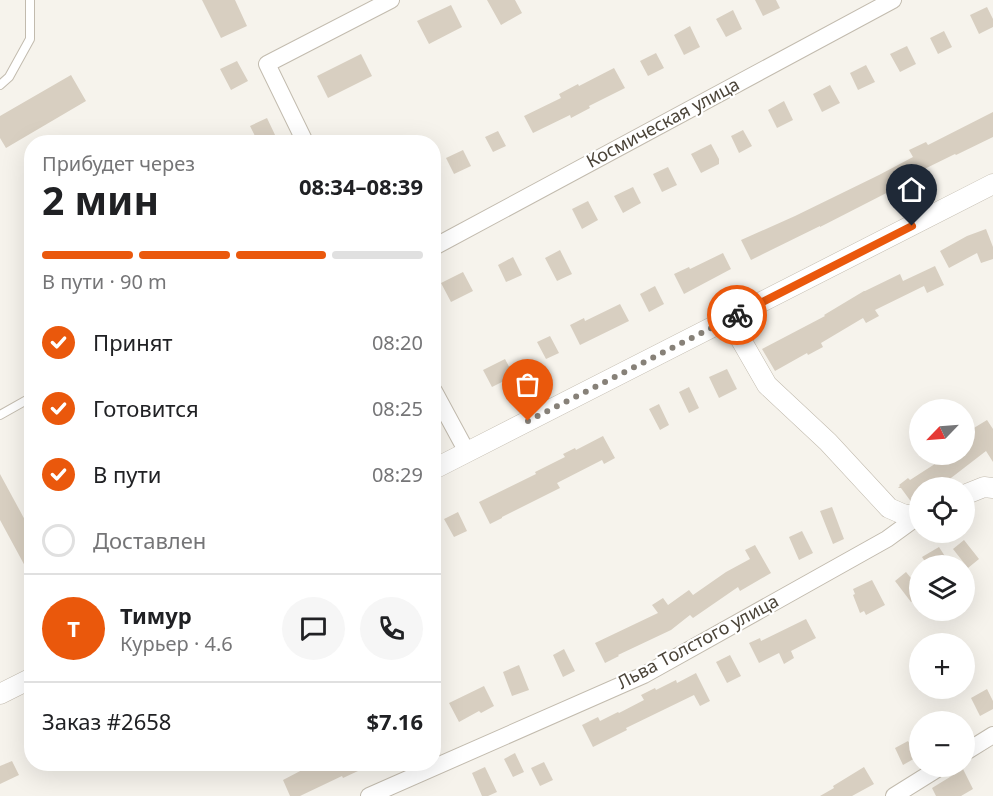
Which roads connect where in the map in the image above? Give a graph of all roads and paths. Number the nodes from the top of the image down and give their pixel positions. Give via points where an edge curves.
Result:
1 (30, 0) edge
2 (391, 0) edge
3 (893, 0) edge
4 (0, 85) edge
5 (302, 135) edge
6 (993, 184) edge
7 (441, 243) edge
8 (729, 319) junction
9 (24, 402) edge
10 (441, 404) edge
11 (0, 415) edge
12 (467, 452) junction
13 (441, 465) edge
14 (990, 485) edge
15 (975, 491) edge
16 (909, 515) edge
17 (909, 523) edge
18 (24, 682) edge
19 (0, 694) edge
20 (993, 735) edge
21 (975, 746) edge
22 (441, 764) edge
23 (426, 771) edge
24 (924, 777) edge
25 (369, 796) edge
26 (894, 796) edge

1 - 4 lane via 30,39 9,77
2 - 5 street via 267,64
3 - 7 street, Космическая улица
6 - 8 street
8 - 12 street
8 - 16 street via 767,385 828,442 889,508
9 - 11 lane
10 - 12 street
12 - 13 street
14 - 15 street
17 - 22 street, Льва Толстого улица via 644,675
18 - 19 street
20 - 21 street
23 - 25 street, Льва Толстого улица
24 - 26 street

